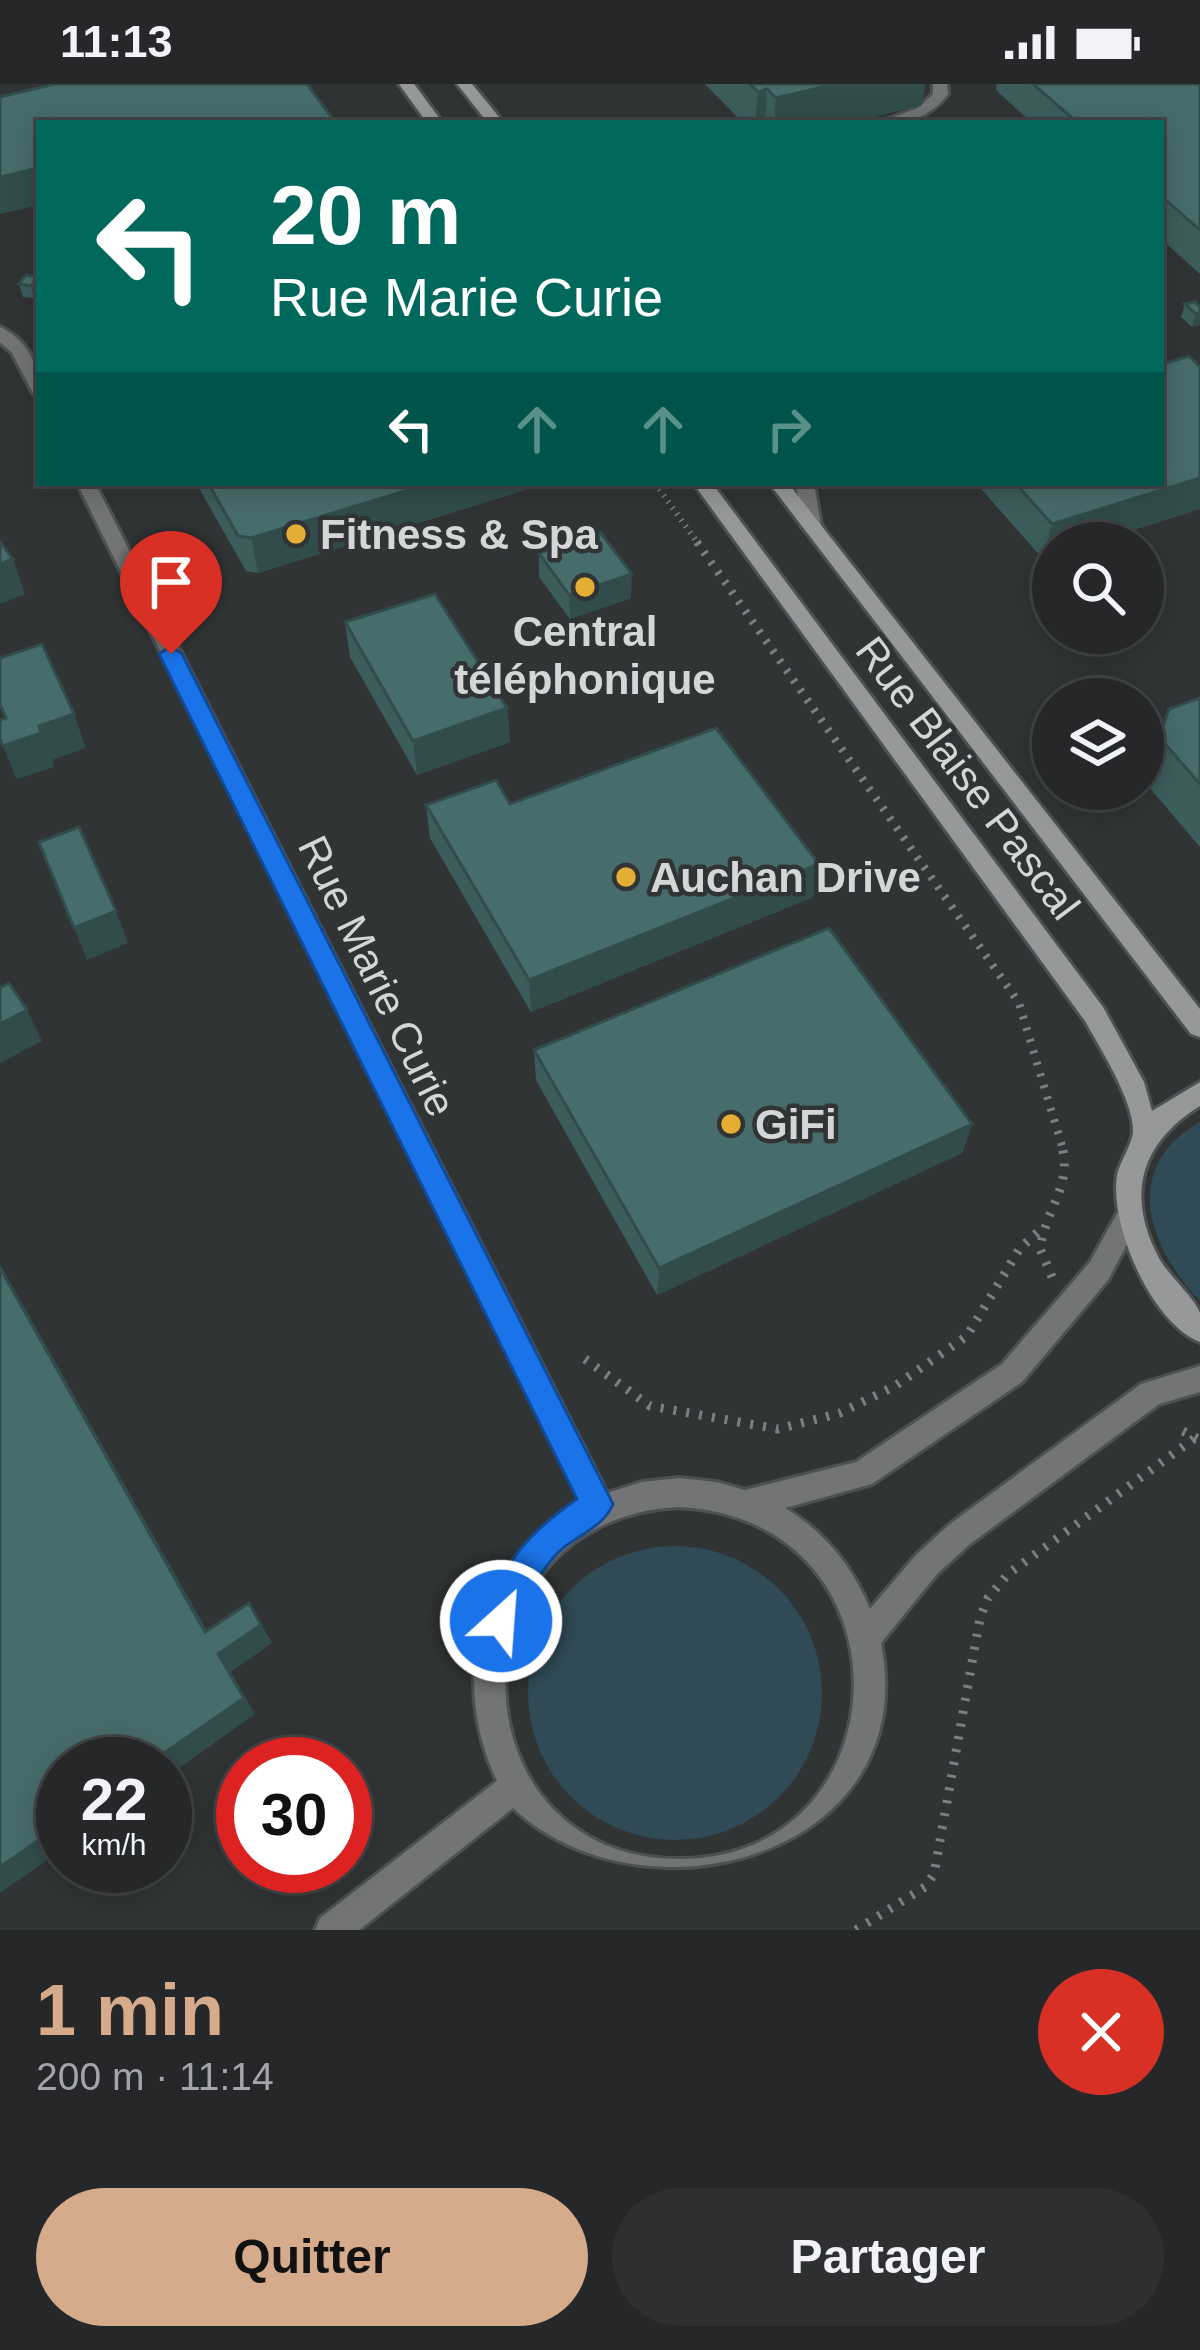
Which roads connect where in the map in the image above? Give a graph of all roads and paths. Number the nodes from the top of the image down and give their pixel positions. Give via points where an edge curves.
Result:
1 (406, 84) edge
2 (464, 84) edge
3 (940, 84) edge
4 (433, 120) edge
5 (494, 120) edge
6 (898, 120) edge
7 (0, 332) edge
8 (36, 383) edge
9 (88, 486) edge
10 (658, 486) edge
11 (704, 486) edge
12 (780, 486) edge
13 (805, 486) edge
14 (811, 525) junction
15 (1200, 1028) edge
16 (1200, 1093) edge
17 (1146, 1133) junction
18 (1129, 1216) junction
19 (1039, 1231) junction
20 (1053, 1279) dead end
21 (1200, 1330) edge
22 (585, 1359) dead end
23 (1200, 1378) edge
24 (1183, 1431) dead end
25 (1198, 1439) edge
26 (749, 1503) junction
27 (597, 1504) junction
28 (862, 1642) junction
29 (518, 1784) junction
30 (332, 1930) edge
31 (856, 1930) edge

1 - 4 street
2 - 5 street
3 - 6 street via 932,106
7 - 8 street
9 - 27 street, Rue Marie Curie
10 - 19 path via 1019,1003 1068,1165 1066,1190
11 - 17 street, Rue Blaise Pascal via 1094,1014 1132,1082
12 - 14 street, Rue Blaise Pascal
13 - 14 street, Rue Blaise Pascal
14 - 15 street, Rue Blaise Pascal
16 - 17 street
17 - 18 street via 1131,1165
18 - 21 street via 1160,1288
18 - 26 street via 1099,1271 1012,1373 862,1474
19 - 20 path via 1040,1263
19 - 22 path via 1020,1248 968,1336 840,1413 778,1429 650,1406
23 - 28 street via 1151,1394 961,1534
24 - 25 path
25 - 31 path via 1008,1574 988,1598 934,1874
26 - 27 street via 699,1489 646,1490
26 - 28 street via 794,1532 837,1581
27 - 29 street via 548,1540 511,1590 492,1652 494,1719
28 - 29 street via 867,1708 849,1774 812,1829 755,1868 689,1882 621,1871 562,1837
29 - 30 street

